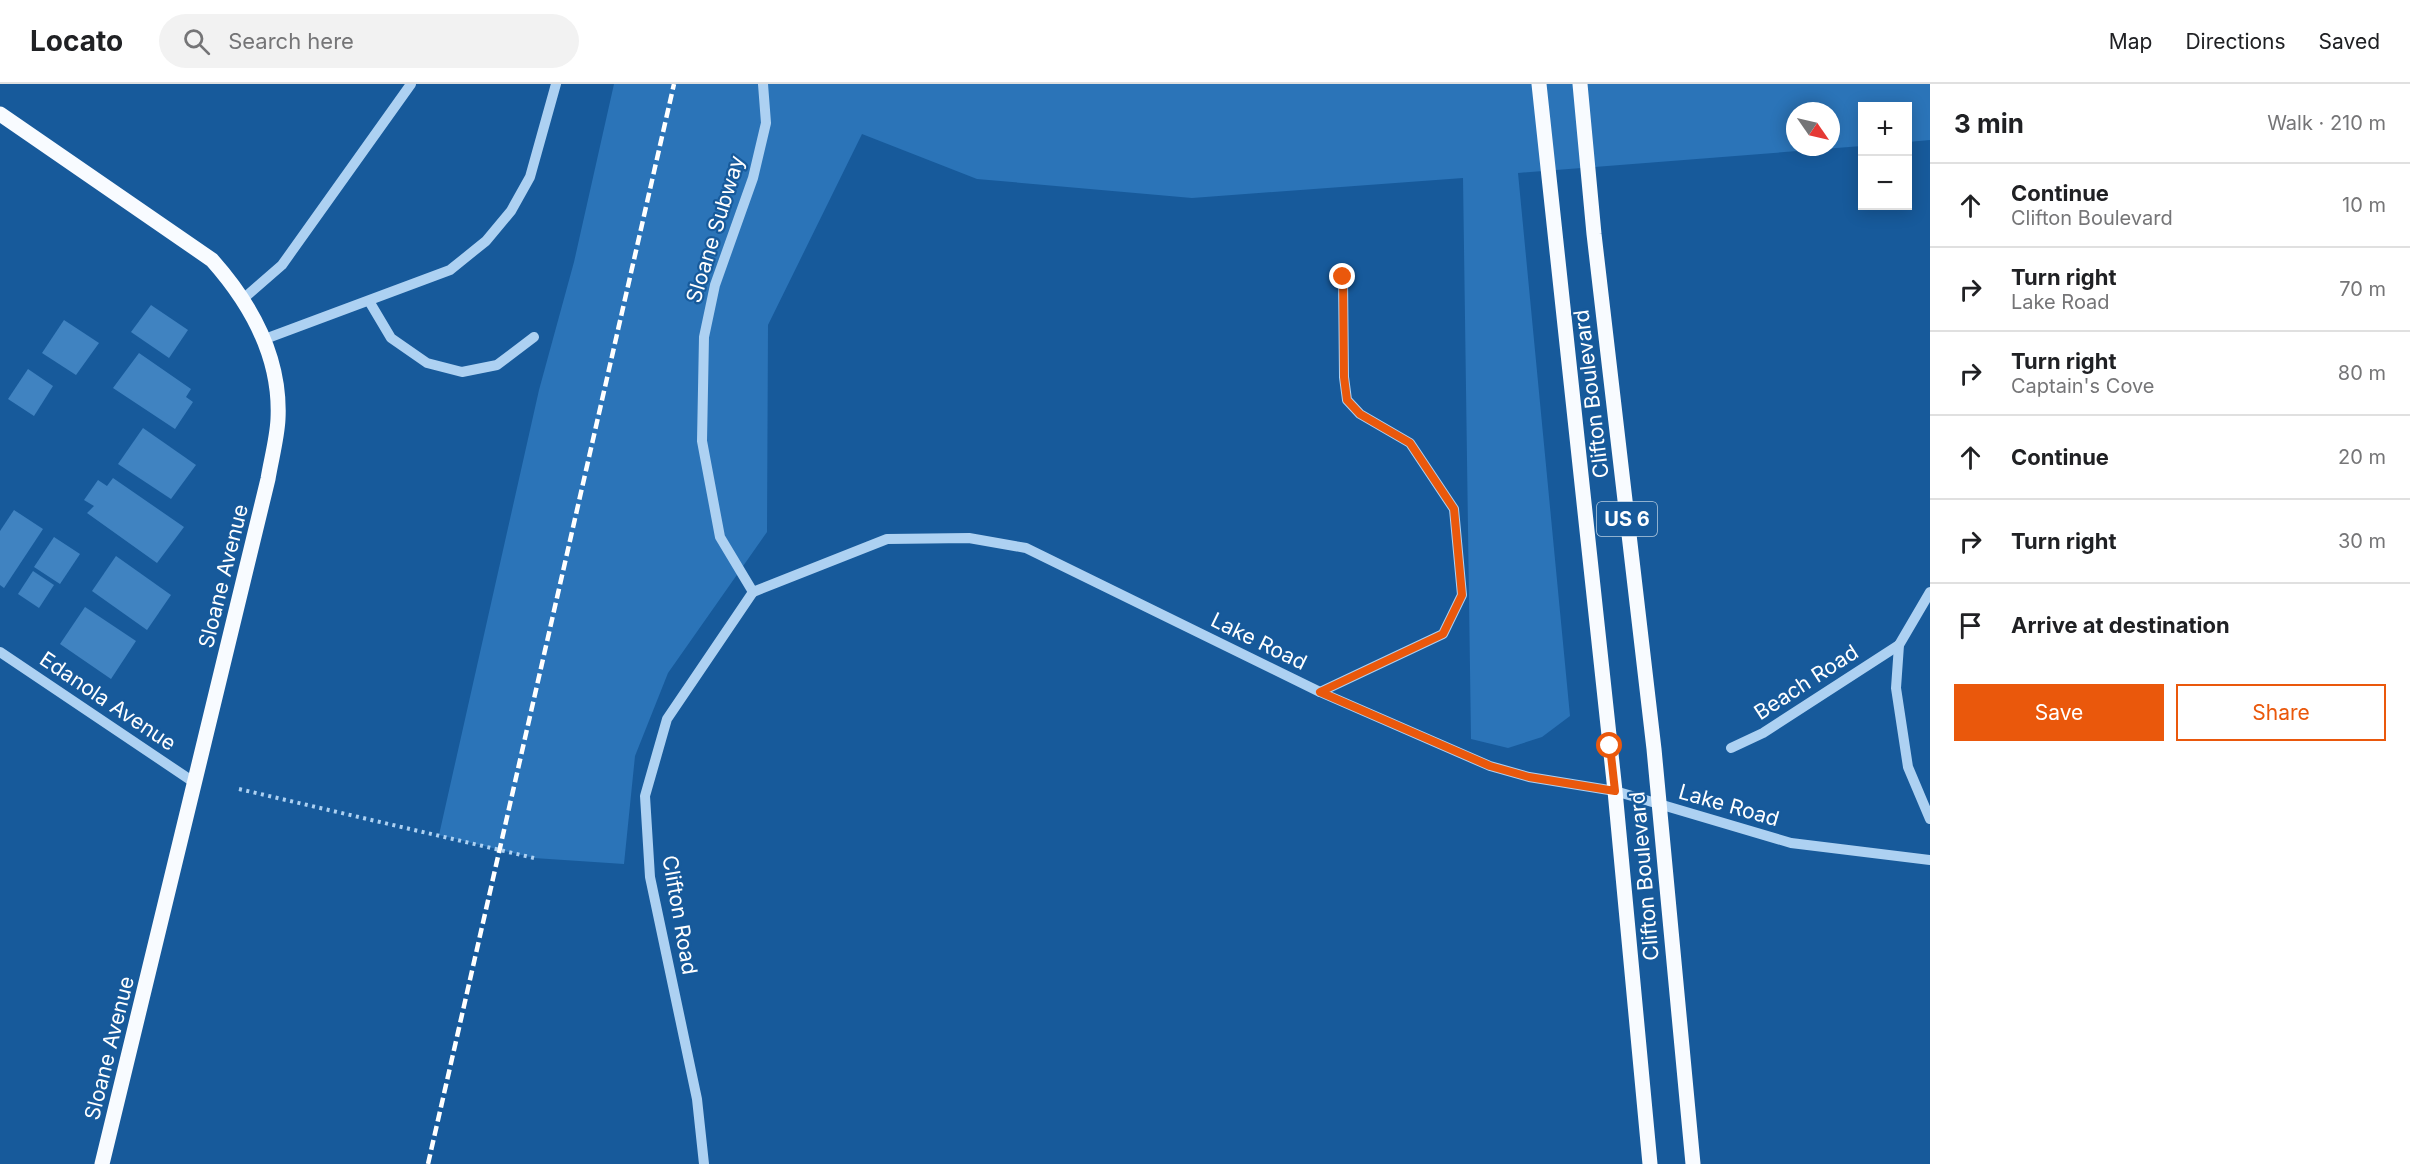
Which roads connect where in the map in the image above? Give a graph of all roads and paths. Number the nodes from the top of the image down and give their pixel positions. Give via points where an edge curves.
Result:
1 (411, 84) edge
2 (556, 84) edge
3 (763, 84) edge
4 (1539, 84) edge
5 (1580, 84) edge
6 (0, 114) edge
7 (1343, 277) dead end
8 (243, 300) junction
9 (369, 301) junction
10 (534, 337) dead end
11 (265, 339) junction
12 (753, 592) junction
13 (1930, 592) edge
14 (1899, 645) junction
15 (0, 652) edge
16 (1320, 692) junction
17 (1731, 748) dead end
18 (195, 783) junction
19 (239, 789) dead end
20 (1615, 791) junction
21 (1659, 805) junction
22 (1930, 819) edge
23 (534, 858) dead end
24 (1930, 860) edge
25 (102, 1164) edge
26 (704, 1164) edge
27 (1650, 1164) edge
28 (1693, 1164) edge

1 - 8 street via 282,265
2 - 9 street via 530,177 511,211 486,241 450,270
3 - 12 street, Sloane Subway via 766,123 753,178 715,285 704,337 702,441 720,537
4 - 20 main road, Clifton Boulevard / US 6
5 - 21 main road, Clifton Boulevard / US 6
6 - 8 main road, Sloane Avenue via 212,260
7 - 16 street via 1347,400 1360,414 1410,443 1454,509 1462,595 1443,634
8 - 11 main road, Sloane Avenue
9 - 10 street via 391,338 427,363 462,372 497,364
9 - 11 street
11 - 18 main road, Sloane Avenue via 278,419 268,479
12 - 16 street, Lake Road via 887,538 969,538 1026,548
12 - 26 street, Clifton Road via 667,719 645,796 650,877 697,1098
13 - 14 street, Beach Road
14 - 17 street, Beach Road via 1763,733
14 - 22 street, Beach Road via 1896,688 1908,767
15 - 18 street, Edanola Avenue
16 - 20 street, Lake Road via 1490,766 1529,777
18 - 25 main road, Sloane Avenue
19 - 23 path
20 - 21 street, Lake Road
20 - 27 main road, Clifton Boulevard / US 6
21 - 24 street, Lake Road via 1791,843
21 - 28 main road, Clifton Boulevard / US 6

